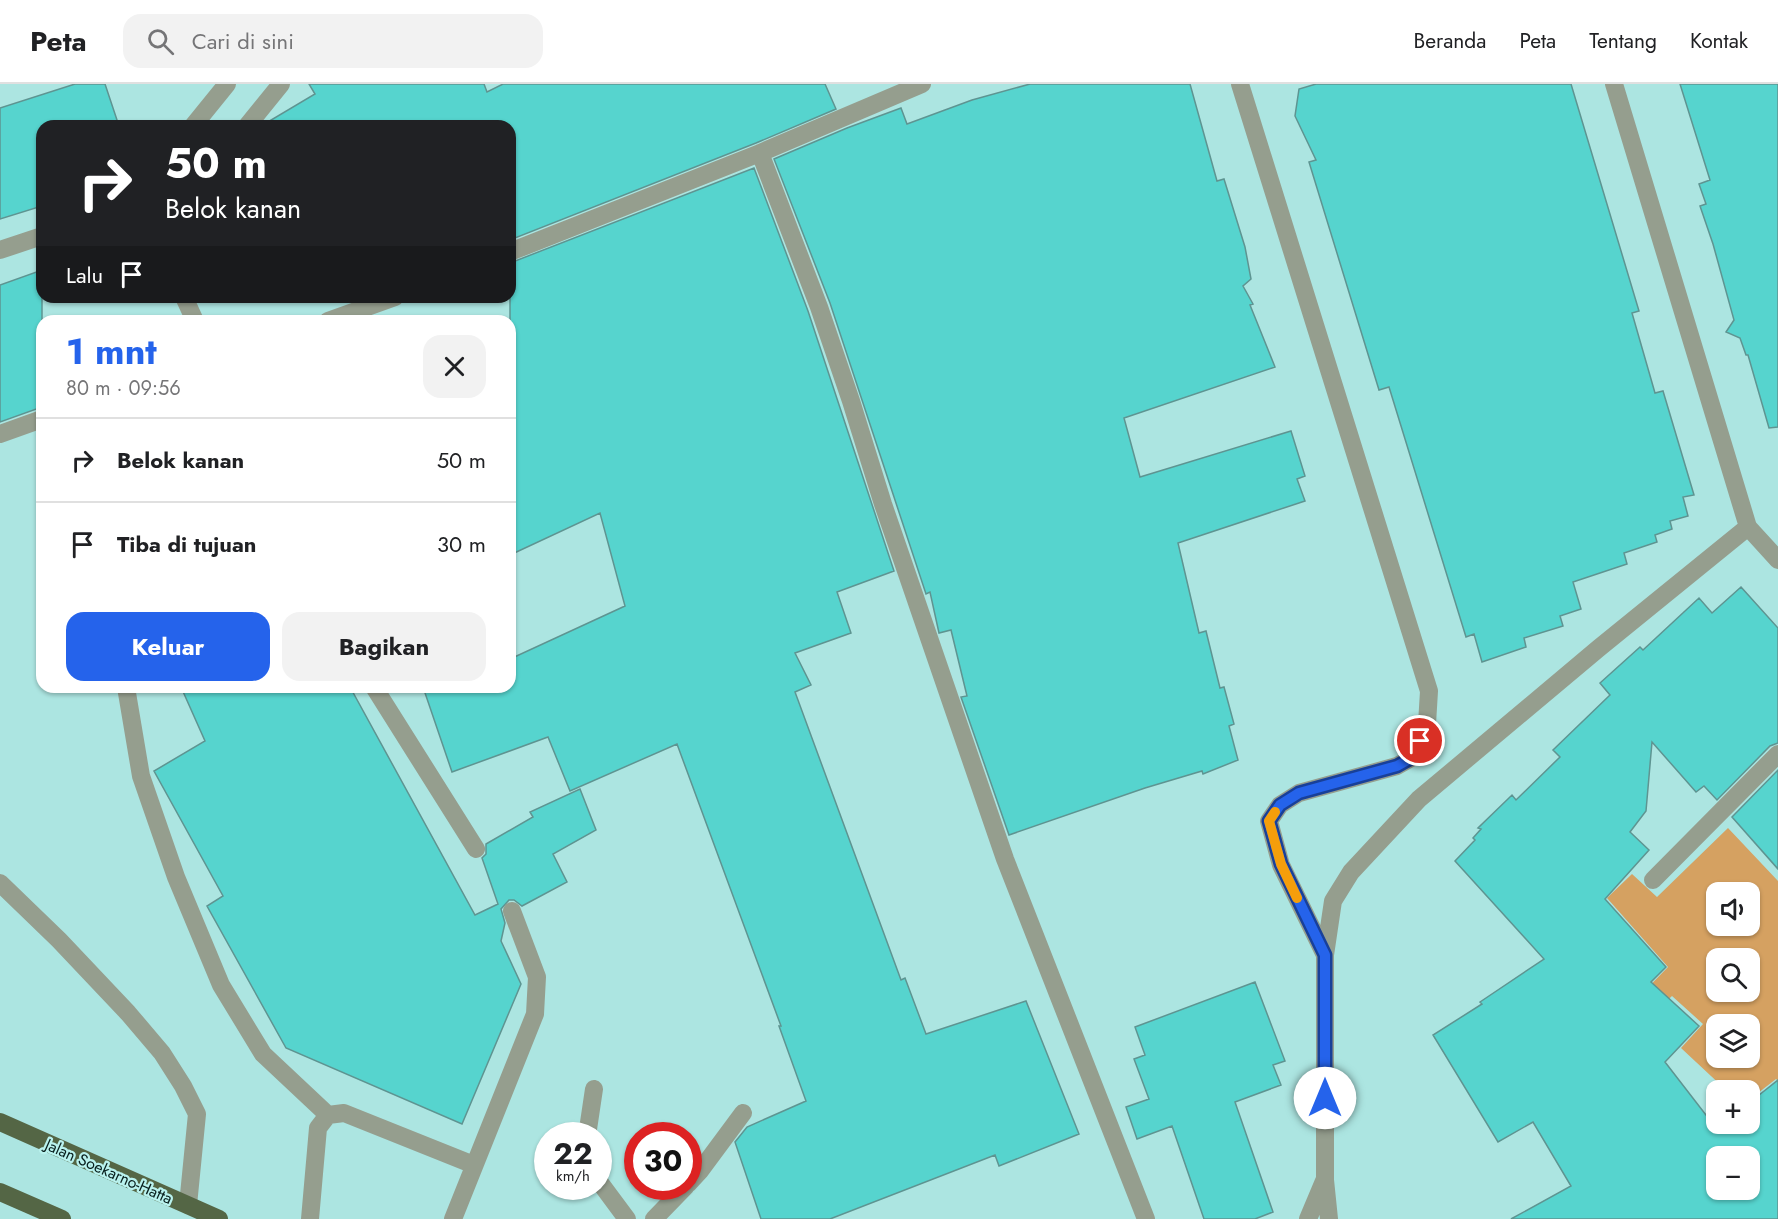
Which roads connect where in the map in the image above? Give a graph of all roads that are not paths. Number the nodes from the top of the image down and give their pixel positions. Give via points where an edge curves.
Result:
1 (227, 84) edge
2 (281, 84) edge
3 (922, 84) edge
4 (1240, 84) edge
5 (1614, 84) edge
6 (198, 120) edge
7 (252, 120) edge
8 (760, 153) junction
9 (36, 238) edge
10 (0, 250) edge
11 (516, 250) edge
12 (378, 303) edge
13 (345, 315) edge
14 (36, 421) edge
15 (0, 434) edge
16 (1748, 527) junction
17 (1778, 560) edge
18 (127, 693) edge
19 (378, 693) edge
20 (1778, 754) edge
21 (476, 849) dead end
22 (1653, 880) dead end
23 (0, 883) edge
24 (512, 911) dead end
25 (1325, 955) junction
26 (594, 1089) dead end
27 (742, 1113) dead end
28 (328, 1115) junction
29 (0, 1122) edge
30 (589, 1122) edge
31 (474, 1165) junction
32 (702, 1169) edge
33 (1325, 1180) junction
34 (0, 1192) edge
35 (612, 1199) edge
36 (672, 1200) edge
37 (188, 1205) junction
38 (62, 1219) edge
39 (219, 1219) edge
40 (310, 1219) edge
41 (453, 1219) edge
42 (627, 1219) edge
43 (654, 1219) edge
44 (1146, 1219) edge
45 (1308, 1219) edge
46 (1329, 1219) edge

1 - 6 street
2 - 7 street
3 - 8 street
4 - 25 street via 1429,691 1427,724 1413,757 1397,766 1299,793 1280,805 1269,821 1281,864
5 - 16 street
8 - 11 street
8 - 44 street via 819,307 1005,859
9 - 10 street
12 - 13 street
14 - 15 street
16 - 17 street
16 - 25 street via 1419,799 1351,872 1333,901
18 - 28 street via 141,776 176,877 221,985 263,1054
19 - 21 street
20 - 22 street
23 - 37 street via 128,1013 162,1053 183,1086 197,1114
24 - 31 street via 537,977 535,1014
25 - 33 street
26 - 30 street
27 - 32 street
28 - 31 street via 344,1113
28 - 40 street via 318,1128
29 - 37 highway, Jalan Soekarno-Hatta
31 - 41 street
33 - 45 street
33 - 46 street
34 - 38 highway
35 - 42 street
36 - 43 street
37 - 39 highway, Jalan Soekarno-Hatta

